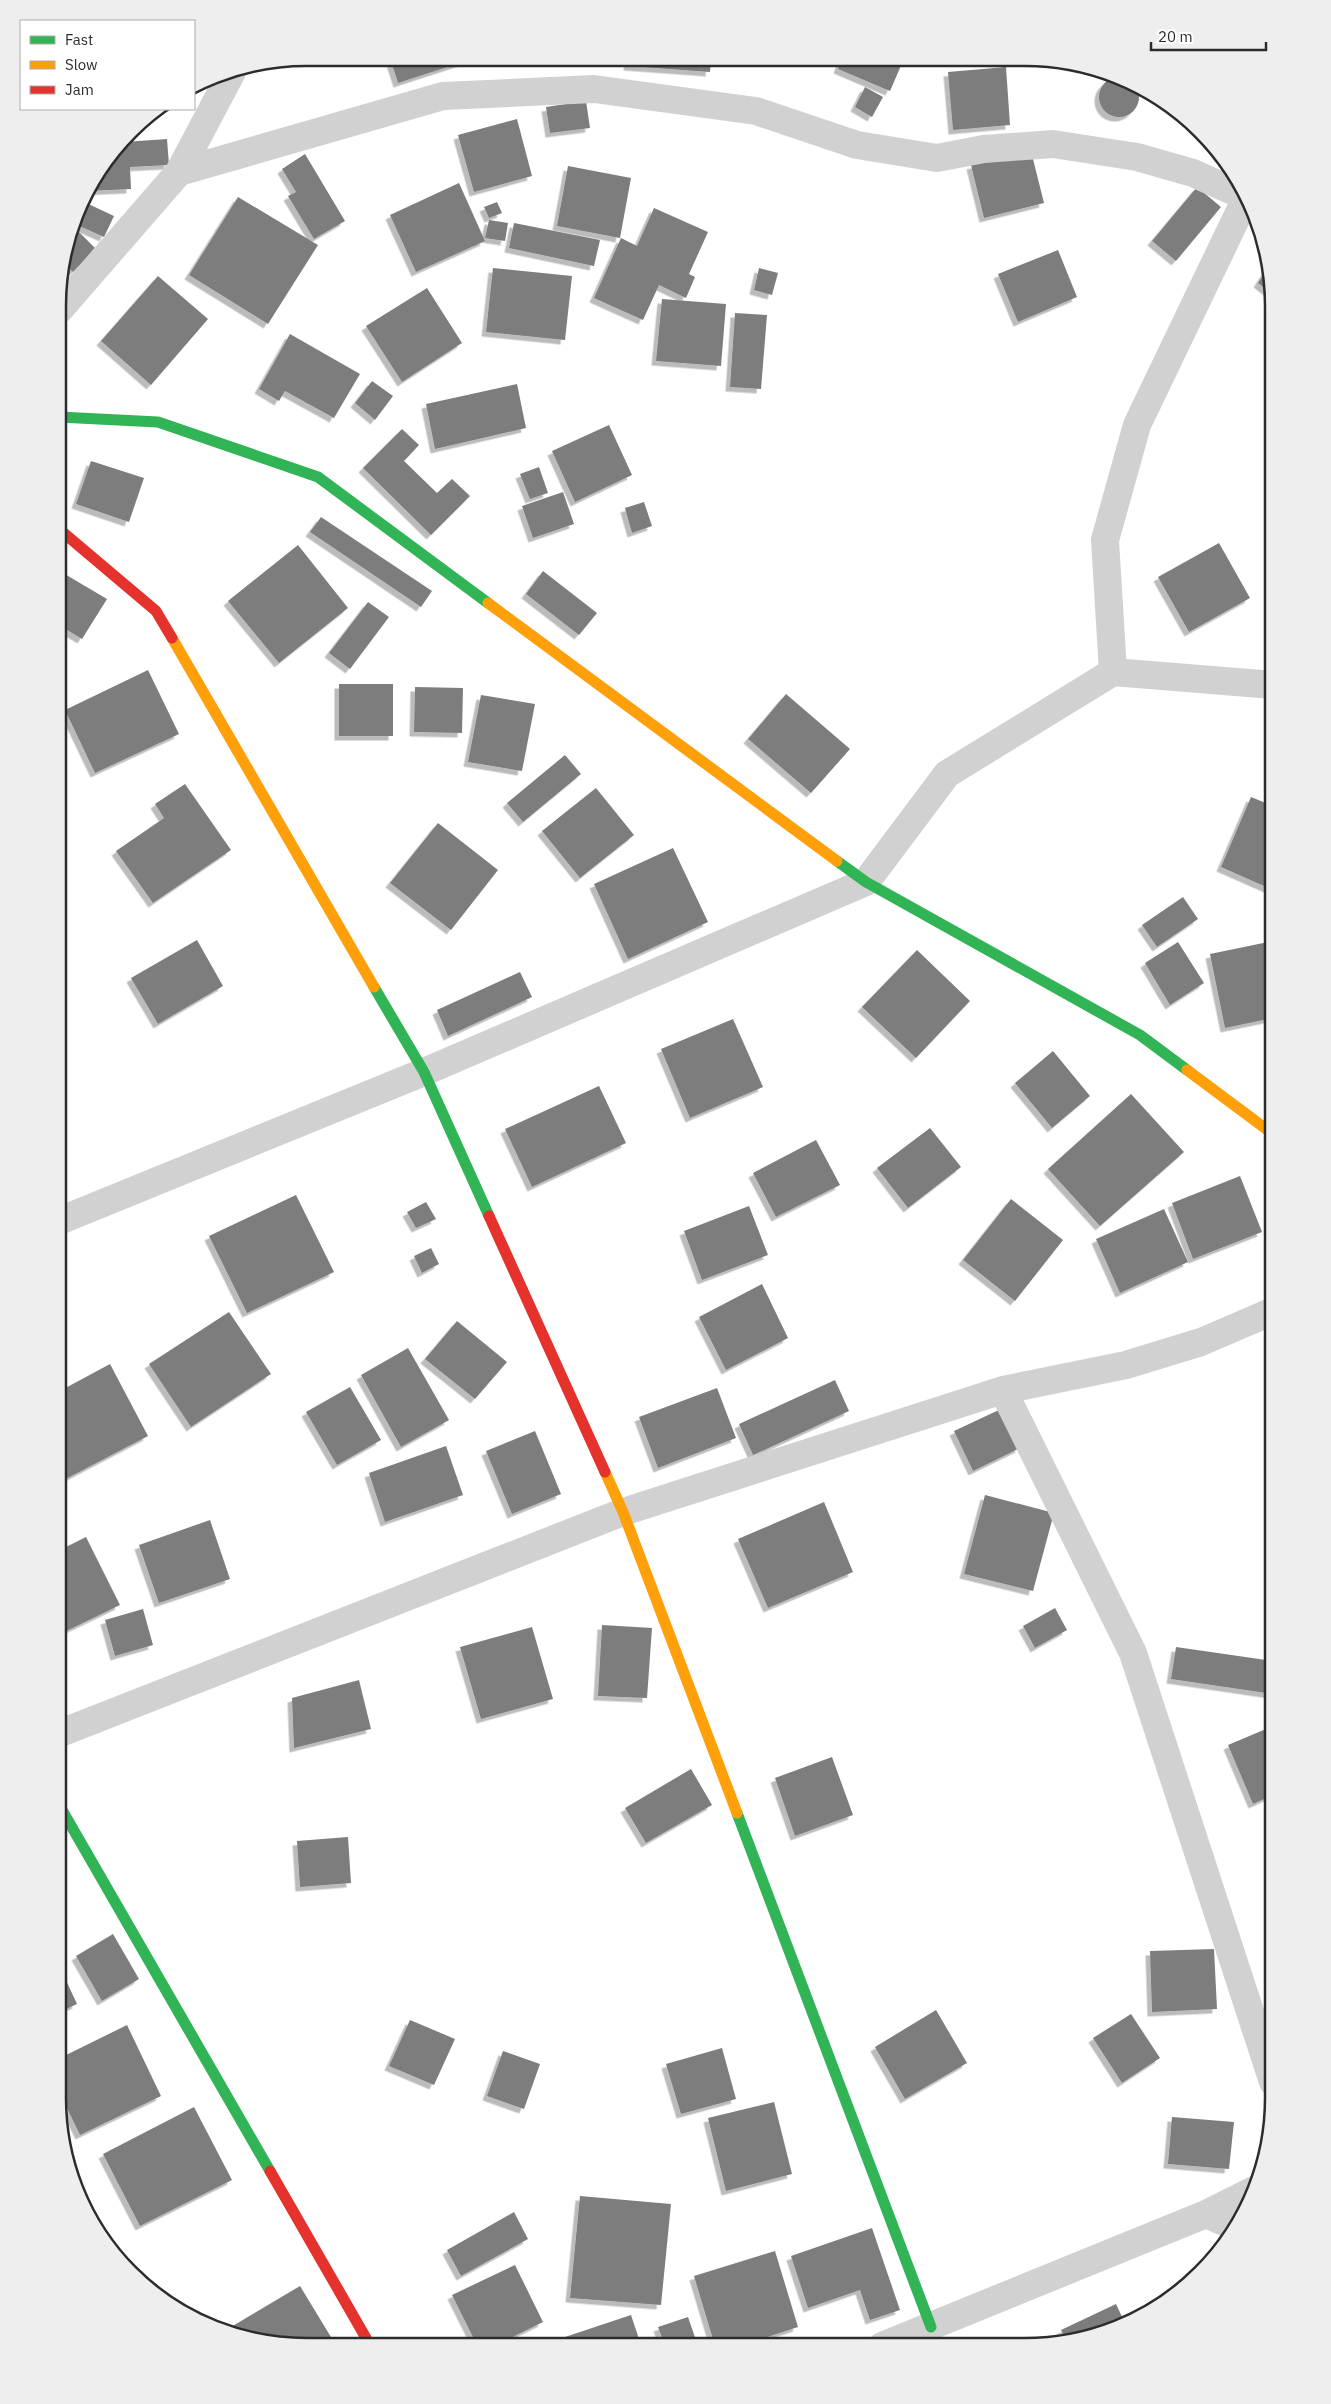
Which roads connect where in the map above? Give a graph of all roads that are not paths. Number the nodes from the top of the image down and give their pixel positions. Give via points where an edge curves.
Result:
1 (228, 79) edge
2 (179, 172) junction
3 (1236, 193) edge
4 (1242, 205) edge
5 (66, 303) edge
6 (66, 417) edge
7 (66, 535) edge
8 (1113, 672) junction
9 (1265, 684) edge
10 (866, 882) junction
11 (424, 1072) junction
12 (1265, 1128) edge
13 (66, 1218) edge
14 (1265, 1314) edge
15 (1003, 1390) junction
16 (623, 1512) junction
17 (66, 1731) edge
18 (66, 1817) edge
19 (1265, 2057) edge
20 (1245, 2194) edge
21 (1206, 2214) junction
22 (1229, 2224) edge
23 (931, 2327) junction
24 (366, 2338) edge
25 (903, 2338) edge

1 - 2 street
2 - 3 street via 443,96 594,89 756,110 857,145 936,158 984,149 1053,144 1137,157 1193,174
2 - 5 street
4 - 8 street via 1137,425 1105,540
6 - 10 street via 158,422 318,477
7 - 11 street via 156,611
8 - 9 street
8 - 10 street via 947,774
10 - 11 street
10 - 12 street via 1140,1035
11 - 13 street
11 - 16 street
14 - 15 street via 1202,1342 1126,1365
15 - 16 street
15 - 19 street via 1133,1653
16 - 17 street
16 - 23 street
18 - 24 street
20 - 21 street
21 - 22 street
21 - 23 street
23 - 25 street

